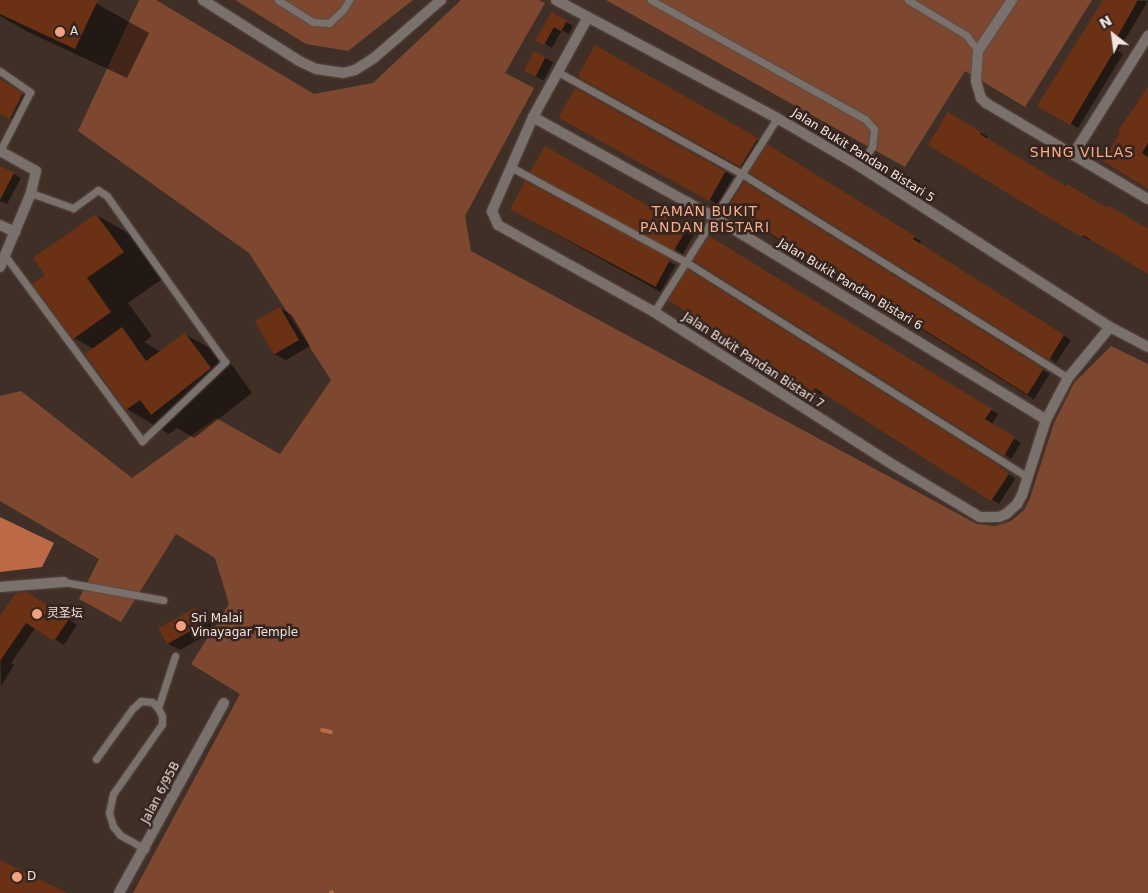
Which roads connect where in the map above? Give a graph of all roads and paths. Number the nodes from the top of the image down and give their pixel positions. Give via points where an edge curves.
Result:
1 (202, 0) edge
2 (278, 0) edge
3 (349, 0) edge
4 (441, 0) edge
5 (556, 0) edge
6 (652, 0) edge
7 (908, 0) edge
8 (1012, 0) edge
9 (588, 17) junction
10 (1148, 36) edge
11 (978, 51) junction
12 (0, 71) edge
13 (558, 72) junction
14 (533, 117) junction
15 (778, 118) junction
16 (0, 151) edge
17 (1073, 155) junction
18 (859, 166) junction
19 (511, 167) junction
20 (742, 174) junction
21 (31, 194) junction
22 (1148, 199) edge
23 (714, 218) junction
24 (0, 225) edge
25 (15, 232) junction
26 (6, 256) junction
27 (686, 262) junction
28 (0, 267) edge
29 (654, 312) junction
30 (1110, 327) junction
31 (1148, 347) edge
32 (1068, 378) junction
33 (1046, 420) junction
34 (1026, 477) junction
35 (64, 582) joint
36 (0, 587) edge
37 (163, 600) dead end
38 (175, 656) dead end
39 (224, 703) dead end
40 (158, 708) junction
41 (96, 759) dead end
42 (145, 849) junction
43 (119, 893) edge

1 - 4 street via 299,61 316,69 344,73 374,58
2 - 3 lane via 313,22 329,22 344,10
5 - 9 street, Jalan Bukit Pandan Bistari 5
6 - 18 lane via 865,119 874,130 872,147
7 - 11 lane via 966,35
8 - 11 street
9 - 13 street, Jalan Bukit Pandan Bistari 7
9 - 15 street, Jalan Bukit Pandan Bistari 5
10 - 17 street
11 - 17 street via 976,81 986,103
12 - 16 lane via 30,92
13 - 14 street, Jalan Bukit Pandan Bistari 7
13 - 20 lane
14 - 19 street, Jalan Bukit Pandan Bistari 7
14 - 23 street, Jalan Bukit Pandan Bistari 6
15 - 18 street, Jalan Bukit Pandan Bistari 5
15 - 20 lane
16 - 21 street via 36,171
17 - 22 street
18 - 30 street, Jalan Bukit Pandan Bistari 5
19 - 27 lane
19 - 29 street, Jalan Bukit Pandan Bistari 7 via 492,211 498,224
20 - 23 lane
20 - 32 lane
21 - 25 street
21 - 26 lane via 73,208 98,190 107,196 225,362 142,441
23 - 27 lane
23 - 33 street, Jalan Bukit Pandan Bistari 6
24 - 25 street
25 - 26 street
26 - 28 street
27 - 29 lane
27 - 34 lane
29 - 34 street, Jalan Bukit Pandan Bistari 7 via 980,518 999,517 1012,510 1022,495
30 - 31 street, Jalan Bukit Pandan Bistari 5
30 - 32 street, Jalan Bukit Pandan Bistari 7
32 - 33 street, Jalan Bukit Pandan Bistari 7
33 - 34 street, Jalan Bukit Pandan Bistari 7
35 - 36 street
35 - 37 lane
38 - 40 lane
39 - 42 street, Jalan 6/95B
40 - 41 lane via 152,702 142,701 137,705
40 - 42 lane via 162,724 113,794 110,806 113,826 120,835
42 - 43 street, Jalan 6/95B

